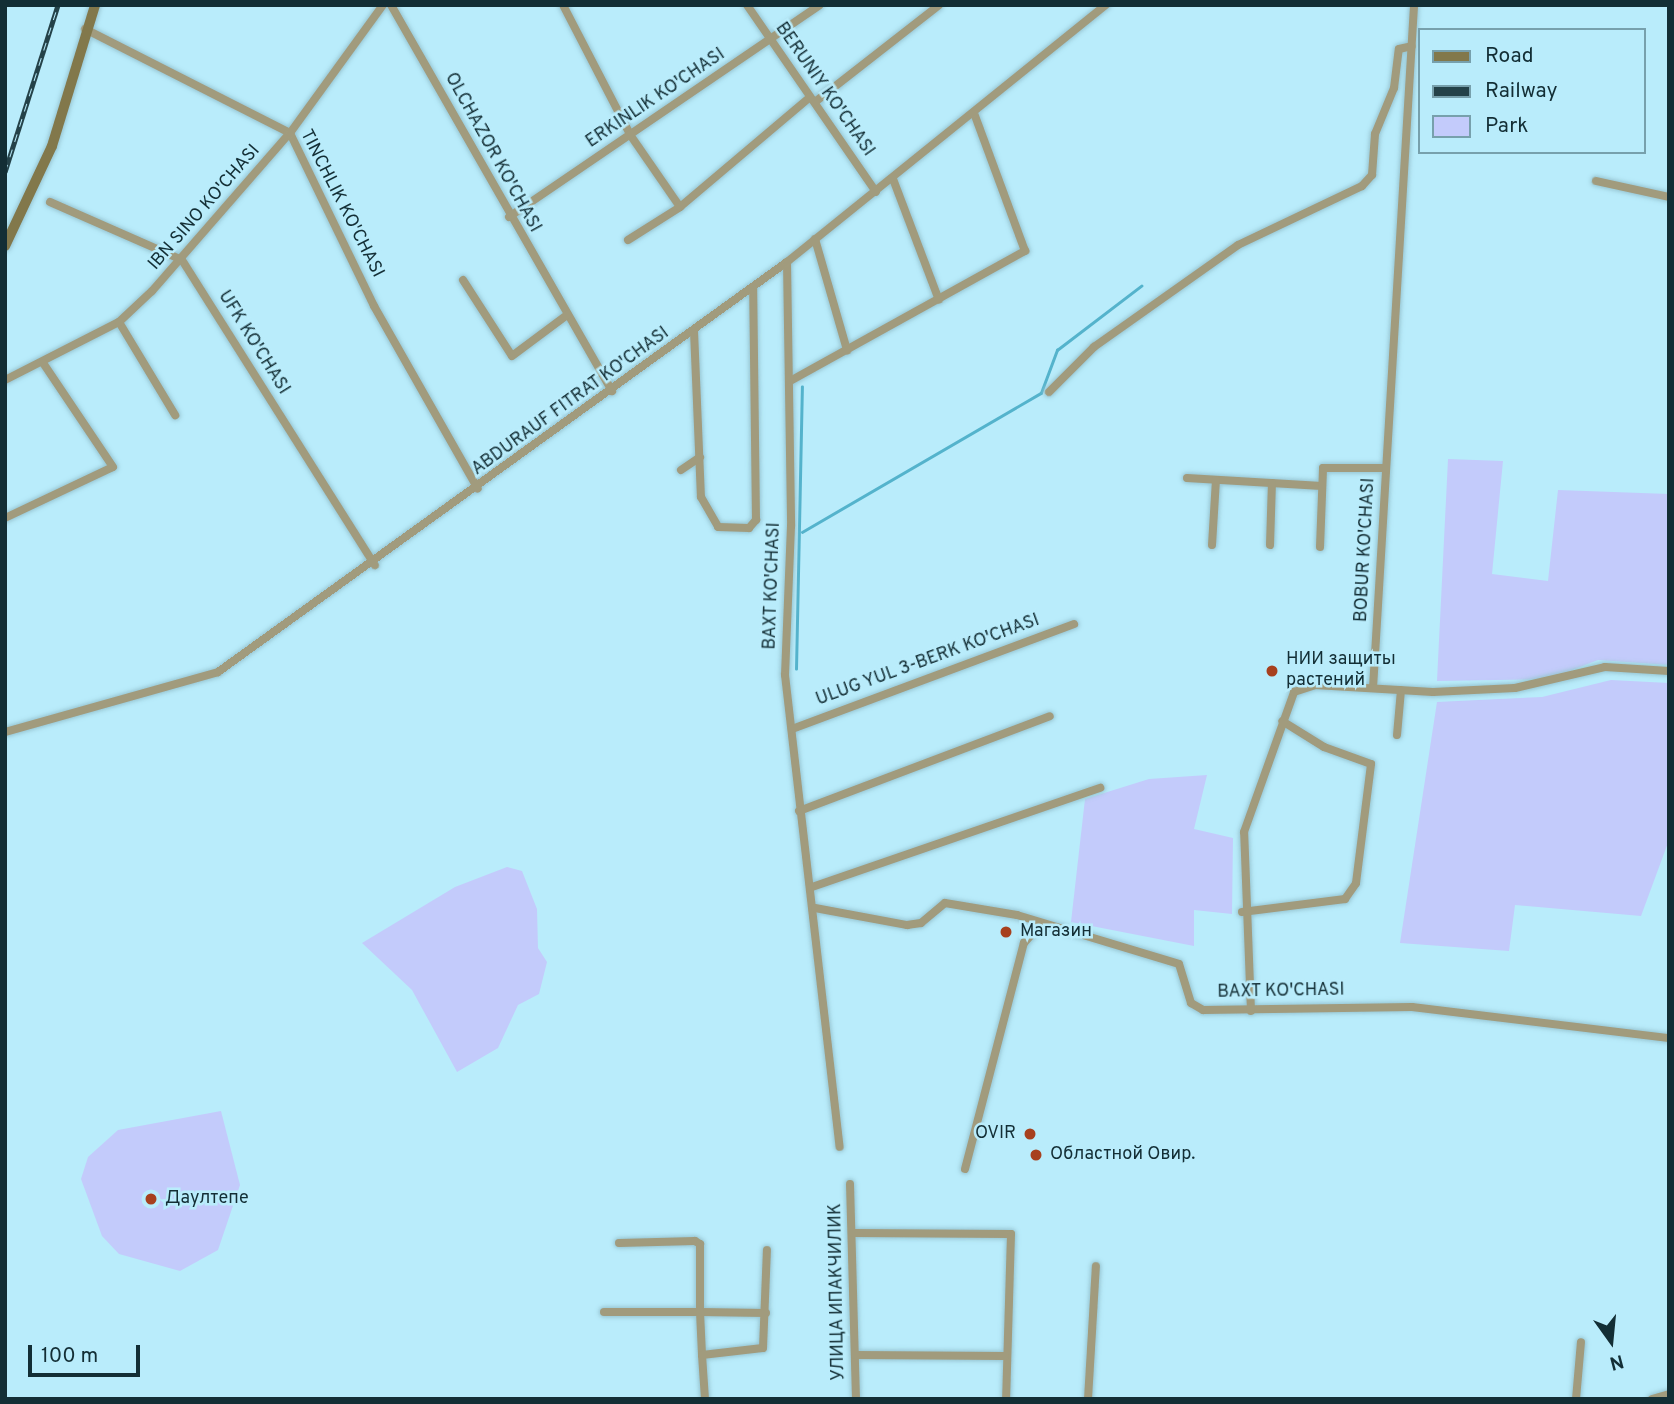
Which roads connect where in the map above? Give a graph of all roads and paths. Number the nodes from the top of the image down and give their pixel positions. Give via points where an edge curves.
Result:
1 (94, 5) edge
2 (383, 5) edge
3 (391, 5) edge
4 (563, 5) edge
5 (747, 5) edge
6 (820, 5) edge
7 (939, 5) edge
8 (1106, 5) edge
9 (1412, 5) edge
10 (86, 30) junction
11 (769, 42) junction
12 (1412, 46) junction
13 (813, 99) junction
14 (975, 116) junction
15 (290, 133) junction
16 (631, 136) junction
17 (893, 179) junction
18 (1596, 181) dead end
19 (876, 192) junction
20 (1669, 197) edge
21 (50, 202) dead end
22 (680, 207) junction
23 (509, 218) junction
24 (5, 239) edge
25 (815, 239) junction
26 (628, 240) dead end
27 (5, 246) edge
28 (182, 260) junction
29 (787, 262) junction
30 (463, 280) dead end
31 (753, 288) junction
32 (939, 300) junction
33 (567, 315) junction
34 (119, 323) junction
35 (694, 331) junction
36 (847, 350) junction
37 (43, 363) junction
38 (5, 380) edge
39 (790, 381) junction
40 (612, 391) junction
41 (1049, 392) dead end
42 (175, 415) dead end
43 (700, 457) junction
44 (1386, 468) junction
45 (681, 470) dead end
46 (1187, 478) dead end
47 (1216, 480) junction
48 (1272, 483) junction
49 (1322, 486) junction
50 (478, 489) junction
51 (5, 518) edge
52 (1212, 545) dead end
53 (1270, 545) dead end
54 (1320, 547) dead end
55 (375, 565) junction
56 (1074, 624) dead end
57 (1669, 671) edge
58 (1373, 688) junction
59 (1401, 690) junction
60 (1050, 716) dead end
61 (1282, 721) junction
62 (792, 729) junction
63 (5, 732) edge
64 (1397, 735) dead end
65 (1100, 788) dead end
66 (800, 811) junction
67 (812, 887) junction
68 (815, 908) junction
69 (1242, 912) junction
70 (1040, 925) junction
71 (1251, 1011) junction
72 (1669, 1038) edge
73 (841, 1147) dead end
74 (965, 1169) dead end
75 (850, 1184) dead end
76 (853, 1233) junction
77 (619, 1243) dead end
78 (767, 1250) dead end
79 (1096, 1266) dead end
80 (604, 1312) dead end
81 (700, 1312) junction
82 (766, 1313) junction
83 (1581, 1342) dead end
84 (702, 1355) junction
85 (855, 1355) junction
86 (1005, 1356) junction
87 (1669, 1394) edge
88 (705, 1399) edge
89 (856, 1399) edge
90 (1006, 1399) edge
91 (1088, 1399) edge
92 (1576, 1399) edge
93 (1652, 1399) edge

1 - 10 main road
2 - 15 street, IBN SINO KO'CHASI
3 - 23 street, OLCHAZOR KO'CHASI
4 - 16 street
5 - 11 street, BERUNIY KO'CHASI
6 - 11 street, ERKINLIK KO'CHASI
7 - 13 street
8 - 14 street, ABDURAUF FITRAT KO'CHASI
9 - 12 street, BOBUR KO'CHASI
10 - 15 street, TINCHLIK KO'CHASI
10 - 24 main road via 43,158
10 - 27 main road via 43,171
11 - 13 street, BERUNIY KO'CHASI
11 - 16 street, ERKINLIK KO'CHASI
12 - 41 street via 1399,49 1394,88 1374,134 1372,175 1363,186 1238,245 1094,347
12 - 44 street, BOBUR KO'CHASI
13 - 19 street, BERUNIY KO'CHASI
13 - 22 street
14 - 17 street, ABDURAUF FITRAT KO'CHASI
14 - 32 street via 1025,251
15 - 28 street, IBN SINO KO'CHASI
15 - 50 street, TINCHLIK KO'CHASI via 374,306
16 - 22 street
16 - 23 street, ERKINLIK KO'CHASI
17 - 19 street, ABDURAUF FITRAT KO'CHASI
17 - 32 street
18 - 20 street
19 - 25 street, ABDURAUF FITRAT KO'CHASI
21 - 28 street
22 - 26 street
23 - 33 street, OLCHAZOR KO'CHASI
25 - 29 street, ABDURAUF FITRAT KO'CHASI
25 - 36 street
28 - 34 street, IBN SINO KO'CHASI
28 - 55 street, UFK KO'CHASI
29 - 31 street, ABDURAUF FITRAT KO'CHASI
29 - 39 street, BAXT KO'CHASI
30 - 33 street via 512,356
31 - 35 street, ABDURAUF FITRAT KO'CHASI
31 - 43 street via 754,524 718,527 701,497
32 - 36 street
33 - 40 street, OLCHAZOR KO'CHASI
34 - 37 street, IBN SINO KO'CHASI
34 - 42 street
35 - 40 street, ABDURAUF FITRAT KO'CHASI
35 - 43 street
36 - 39 street
37 - 38 street, IBN SINO KO'CHASI
37 - 51 street via 113,467
39 - 62 street, BAXT KO'CHASI via 785,675
40 - 50 street, ABDURAUF FITRAT KO'CHASI
43 - 45 street
44 - 49 street via 1322,468
44 - 58 street, BOBUR KO'CHASI
46 - 47 street
47 - 48 street
47 - 52 street
48 - 49 street
48 - 53 street
49 - 54 street
50 - 55 street, ABDURAUF FITRAT KO'CHASI
55 - 63 street, ABDURAUF FITRAT KO'CHASI via 218,673
56 - 62 street, ULUG YUL 3-BERK KO'CHASI
57 - 59 street via 1605,667 1515,688
58 - 59 street
58 - 61 street via 1302,687 1294,692
59 - 64 street
60 - 66 street
61 - 69 street via 1244,832
61 - 69 street via 1324,747 1371,764 1356,883 1345,899
62 - 66 street, BAXT KO'CHASI
65 - 67 street
66 - 67 street, BAXT KO'CHASI
67 - 68 street, BAXT KO'CHASI
68 - 70 street, BAXT KO'CHASI via 907,925 922,923 945,904
68 - 73 street, BAXT KO'CHASI
69 - 71 street
70 - 71 street, BAXT KO'CHASI via 1179,964 1198,1009
70 - 74 street via 1024,943
71 - 72 street, BAXT KO'CHASI via 1285,1004 1412,1007
75 - 76 street, УЛИЦА ИПАКЧИЛИК
76 - 85 street, УЛИЦА ИПАКЧИЛИК
76 - 86 street via 1011,1234
77 - 81 street via 700,1244
78 - 82 street
79 - 91 street
80 - 81 street
81 - 82 street
81 - 84 street
82 - 84 street via 763,1348 757,1352
83 - 92 street
84 - 88 street
85 - 86 street
85 - 89 street, УЛИЦА ИПАКЧИЛИК
86 - 90 street
87 - 93 street

